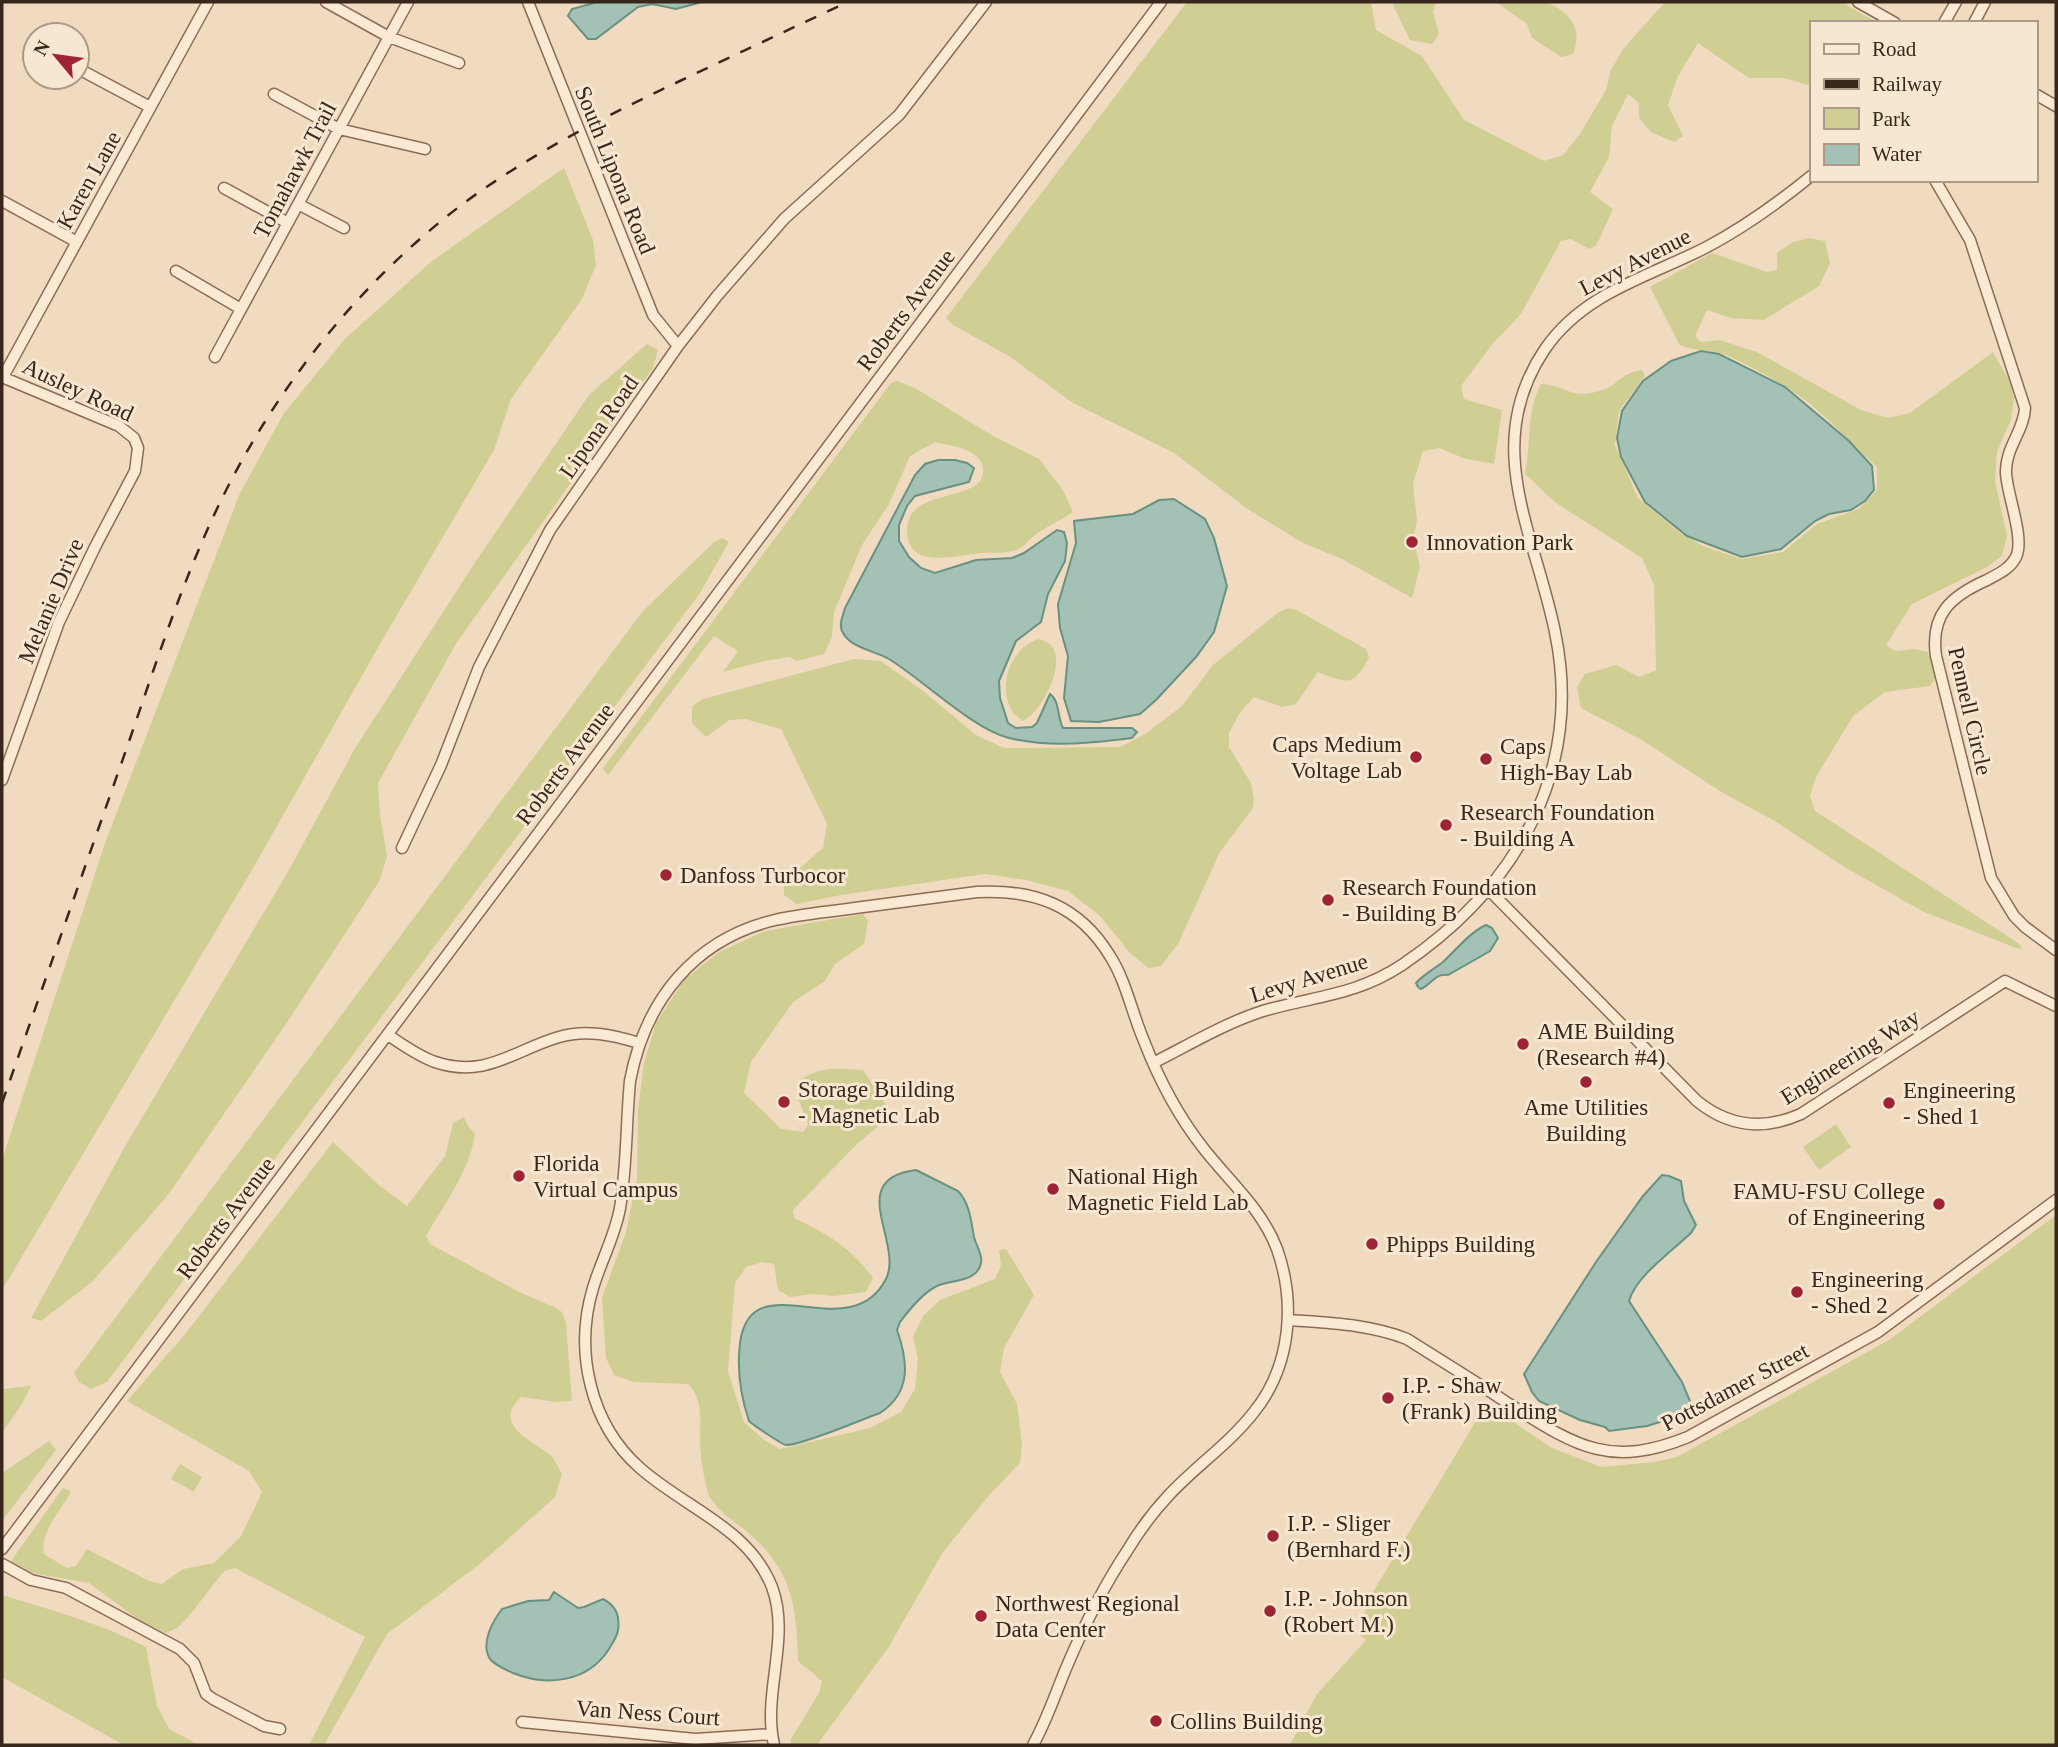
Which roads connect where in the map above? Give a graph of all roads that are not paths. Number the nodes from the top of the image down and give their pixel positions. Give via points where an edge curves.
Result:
1 (208, 2) edge
2 (326, 2) edge
3 (408, 2) edge
4 (528, 2) edge
5 (986, 2) edge
6 (1161, 2) edge
7 (1858, 2) edge
8 (1956, 2) edge
9 (1985, 2) edge
10 (1891, 21) edge
11 (1945, 21) edge
12 (1974, 21) edge
13 (388, 37) junction
14 (459, 63) dead end
15 (91, 75) edge
16 (274, 94) dead end
17 (2037, 95) edge
18 (2056, 106) edge
19 (150, 107) junction
20 (339, 129) junction
21 (425, 149) dead end
22 (1810, 177) edge
23 (1936, 182) edge
24 (224, 188) dead end
25 (2, 201) edge
26 (298, 204) junction
27 (288, 223) junction
28 (345, 229) dead end
29 (77, 242) junction
30 (176, 271) dead end
31 (241, 309) junction
32 (678, 346) junction
33 (215, 357) dead end
34 (3, 377) edge
35 (136, 441) joint
36 (2, 780) edge
37 (402, 848) dead end
38 (1488, 889) junction
39 (2056, 950) edge
40 (2056, 1006) edge
41 (388, 1035) junction
42 (639, 1043) junction
43 (1153, 1063) junction
44 (2056, 1199) edge
45 (1289, 1320) junction
46 (2, 1549) edge
47 (2, 1564) edge
48 (522, 1722) dead end
49 (280, 1728) dead end
50 (773, 1740) edge
51 (1033, 1745) edge

1 - 19 street, Karen Lane
2 - 13 street
3 - 13 street, Tomahawk Trail
4 - 32 street, South Lipona Road via 653,315
5 - 32 street, Lipona Road via 899,115 784,219
6 - 41 street, Roberts Avenue
7 - 10 street
8 - 11 street
9 - 12 street
13 - 14 street
13 - 20 street, Tomahawk Trail
15 - 19 street
16 - 20 street
17 - 18 street
19 - 29 street, Karen Lane
20 - 21 street
20 - 26 street, Tomahawk Trail
22 - 38 street, Levy Avenue via 1730,234 1584,308 1554,336 1526,384 1516,419 1513,461 1556,635 1560,724 1551,775 1534,820
23 - 39 street, Pennell Circle via 1970,240 2025,408 2006,465 2017,555 2004,571 1961,592 1945,607 1934,635 1936,656 1991,878 2014,916
24 - 27 street
25 - 29 street
26 - 27 street, Tomahawk Trail
26 - 28 street
27 - 31 street, Tomahawk Trail
29 - 34 street, Karen Lane
30 - 31 street
31 - 33 street, Tomahawk Trail
32 - 37 street, Lipona Road via 550,530 479,667
34 - 35 street, Ausley Road via 119,426
35 - 36 street, Melanie Drive via 135,471 60,622
38 - 40 street, Engineering Way via 1697,1101 1718,1116 1743,1124 1775,1124 1801,1114 2005,981
38 - 43 street, Levy Avenue via 1437,938 1381,976 1356,988 1238,1021
41 - 42 street via 437,1062 467,1067 494,1064 572,1034 601,1034
41 - 46 street, Roberts Avenue
42 - 43 street via 654,1010 696,960 762,923 1003,891 1030,894 1063,908 1097,938 1111,956
42 - 50 street via 630,1081 619,1210 587,1309 587,1373 603,1418 628,1456 735,1536 762,1567 778,1614
43 - 45 street via 1178,1114 1250,1202 1272,1237 1285,1278
44 - 45 street, Pottsdamer Street via 1865,1340 1688,1437 1640,1452 1609,1452 1576,1444 1387,1331
45 - 51 street via 1276,1375 1254,1413 1166,1497 1126,1551 1082,1633
47 - 49 street via 31,1580 66,1588 180,1649 194,1663 206,1694 264,1726
48 - 50 street, Van Ness Court via 695,1739

